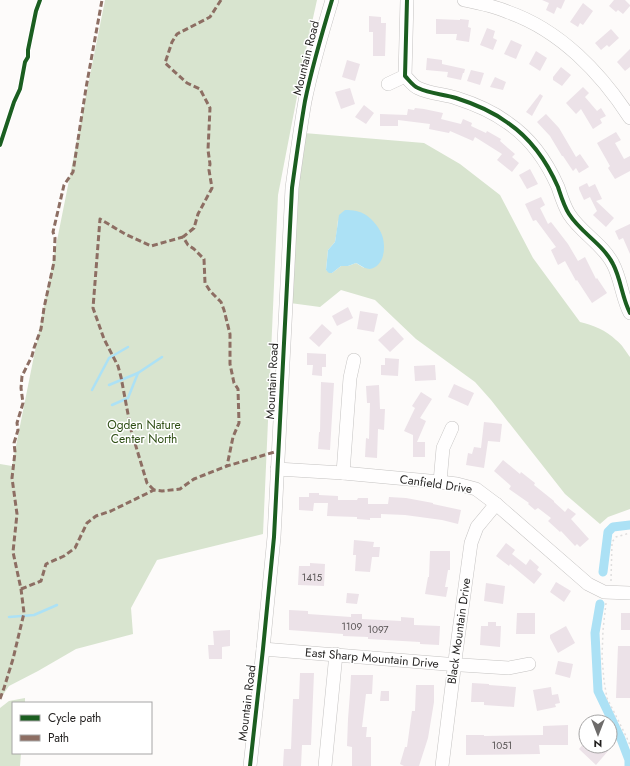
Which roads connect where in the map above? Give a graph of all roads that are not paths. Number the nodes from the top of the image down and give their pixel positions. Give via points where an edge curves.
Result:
1 (332, 0) edge
2 (407, 0) edge
3 (464, 0) edge
4 (405, 76) junction
5 (388, 84) dead end
6 (630, 118) edge
7 (630, 313) edge
8 (354, 360) dead end
9 (452, 428) dead end
10 (277, 469) junction
11 (343, 473) junction
12 (440, 482) junction
13 (496, 504) junction
14 (630, 593) edge
15 (264, 649) junction
16 (336, 654) junction
17 (455, 664) junction
18 (529, 664) dead end
19 (250, 766) edge
20 (325, 766) edge
21 (442, 766) edge

1 - 10 street, Mountain Road via 314,62 298,140 293,182
2 - 4 street
3 - 6 street via 509,12 550,33 584,61
4 - 5 street
4 - 7 street via 417,88 454,97 493,112 524,136 550,170 569,214 613,263
8 - 11 street via 350,378
9 - 12 street via 443,448
10 - 11 street, Canfield Drive
10 - 15 street, Mountain Road
11 - 12 street, Canfield Drive
12 - 13 street, Canfield Drive via 476,489
13 - 14 street, Canfield Drive via 588,584 604,592
13 - 17 street, Black Mountain Drive via 477,527 471,543
15 - 16 street, East Sharp Mountain Drive
15 - 19 street, Mountain Road
16 - 17 street, East Sharp Mountain Drive
16 - 20 street
17 - 18 street, East Sharp Mountain Drive via 510,668
17 - 21 street, Black Mountain Drive

